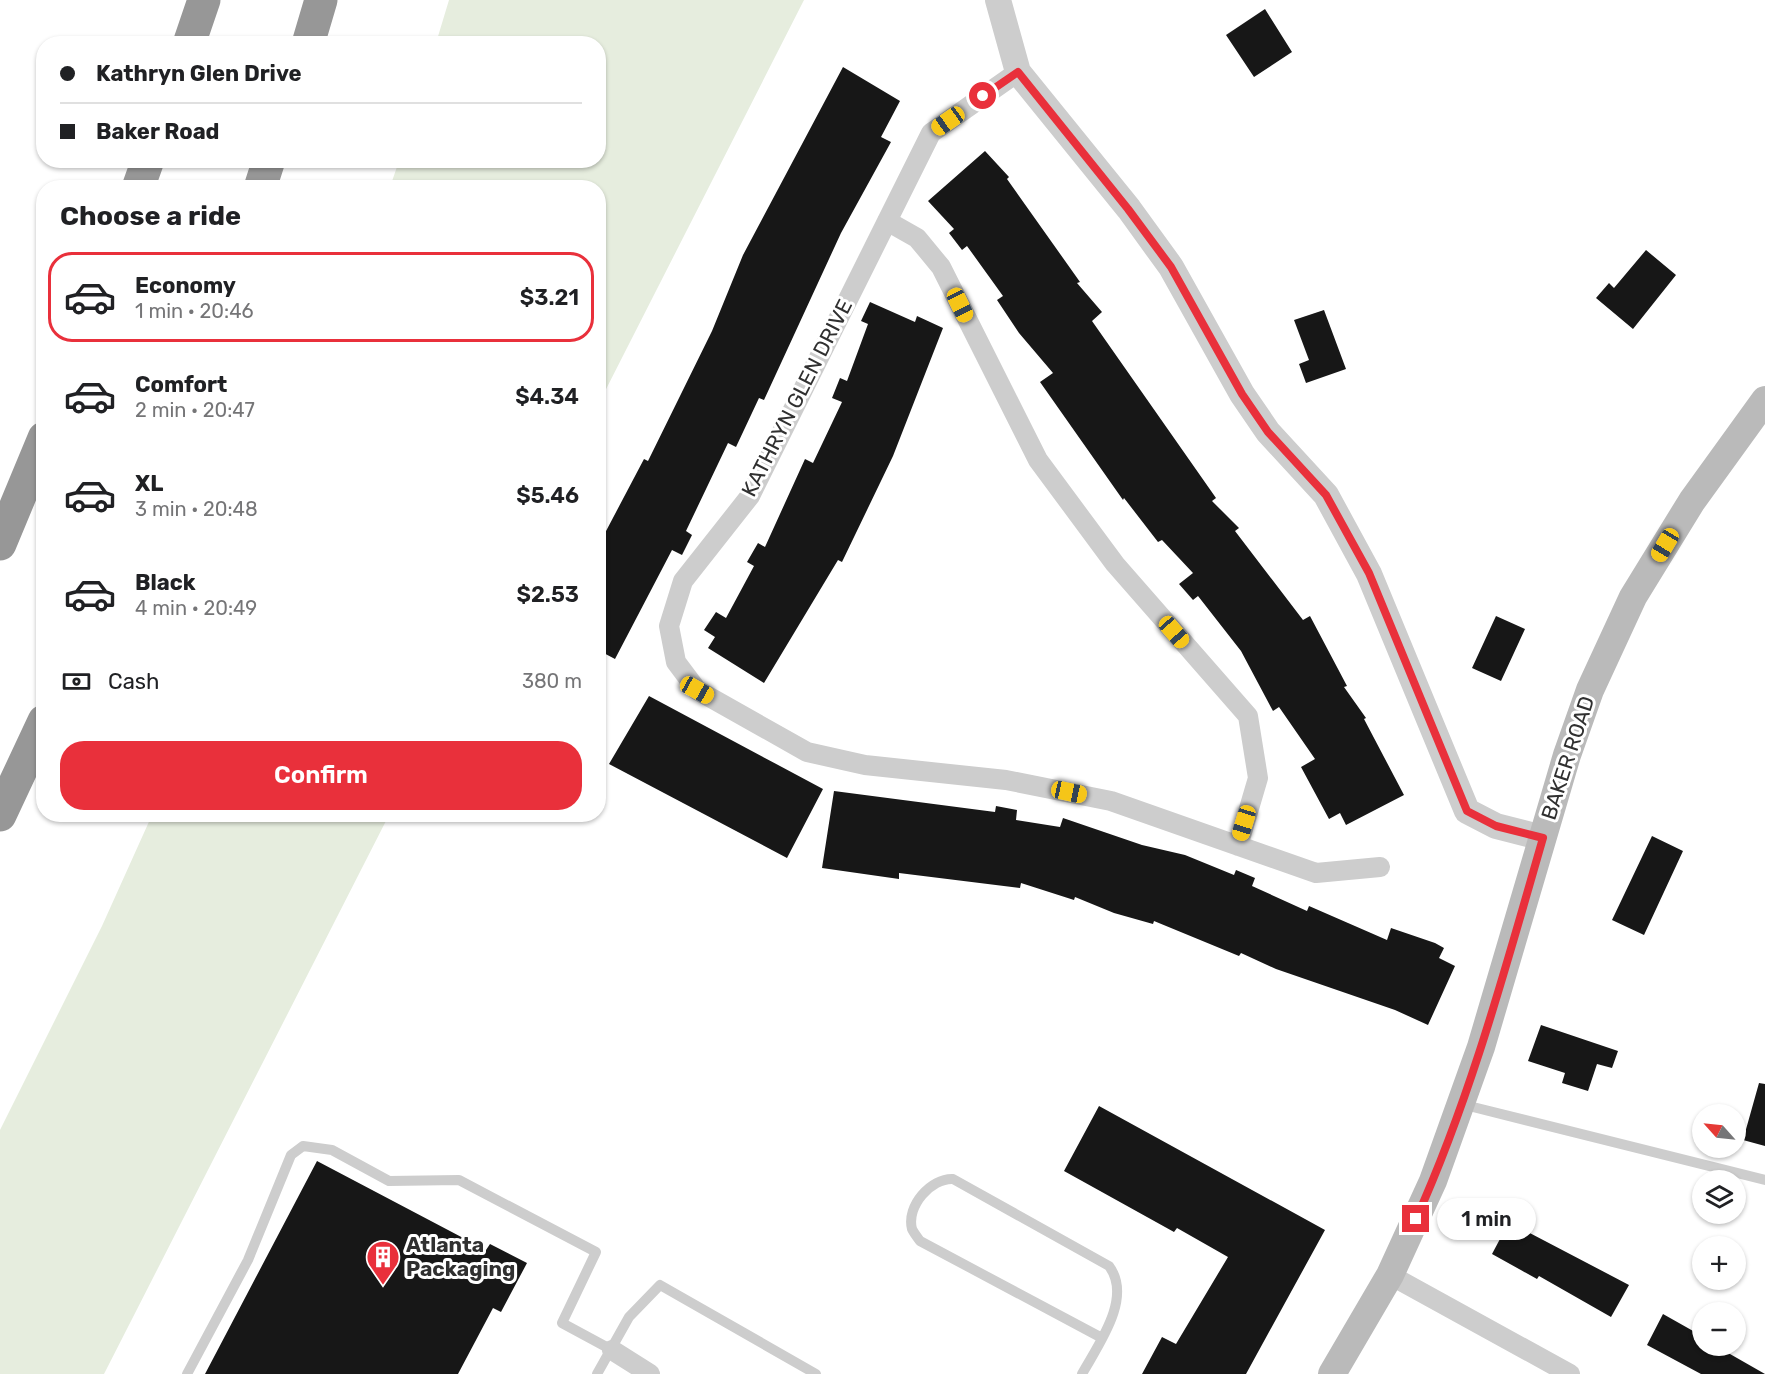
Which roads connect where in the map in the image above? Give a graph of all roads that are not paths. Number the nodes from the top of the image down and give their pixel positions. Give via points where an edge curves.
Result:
1 (204, 0) edge
2 (321, 0) edge
3 (998, 0) edge
4 (192, 36) edge
5 (310, 36) edge
6 (1018, 72) junction
7 (887, 221) junction
8 (1765, 400) edge
9 (36, 457) edge
10 (0, 544) edge
11 (36, 738) edge
12 (0, 815) edge
13 (1543, 838) junction
14 (1238, 846) junction
15 (1380, 867) dead end
16 (1461, 1104) junction
17 (1765, 1180) edge
18 (1390, 1275) junction
19 (1102, 1338) junction
20 (612, 1350) junction
21 (188, 1374) edge
22 (597, 1374) edge
23 (650, 1374) edge
24 (816, 1374) edge
25 (1082, 1374) edge
26 (1332, 1374) edge
27 (1570, 1374) edge

1 - 4 highway
2 - 5 highway
3 - 6 street
6 - 7 street, KATHRYN GLEN DRIVE via 931,133
6 - 13 street via 1171,267 1242,394 1268,432 1326,495 1369,573 1467,811 1496,826
7 - 14 street via 916,238 941,267 1038,460 1115,564 1248,716 1258,778
7 - 14 street, KATHRYN GLEN DRIVE via 750,496 683,581 669,626 676,662 697,690 807,752 865,765 1006,780 1111,801
8 - 13 main road, BAKER ROAD via 1692,501 1633,597 1590,690
9 - 10 highway
11 - 12 highway
13 - 16 main road, BAKER ROAD
14 - 15 street, KATHRYN GLEN DRIVE via 1316,873
16 - 17 lane
16 - 18 main road, BAKER ROAD via 1433,1181
18 - 26 main road, BAKER ROAD
18 - 27 street
19 - 19 lane via 1112,1318 1117,1292 1117,1280 1109,1266 952,1179 926,1190 912,1220 920,1241
19 - 25 lane
20 - 21 lane via 562,1323 596,1252 459,1180 389,1181 332,1150 303,1146 291,1155 248,1260
20 - 22 lane
20 - 23 street
20 - 24 lane via 629,1317 660,1285

